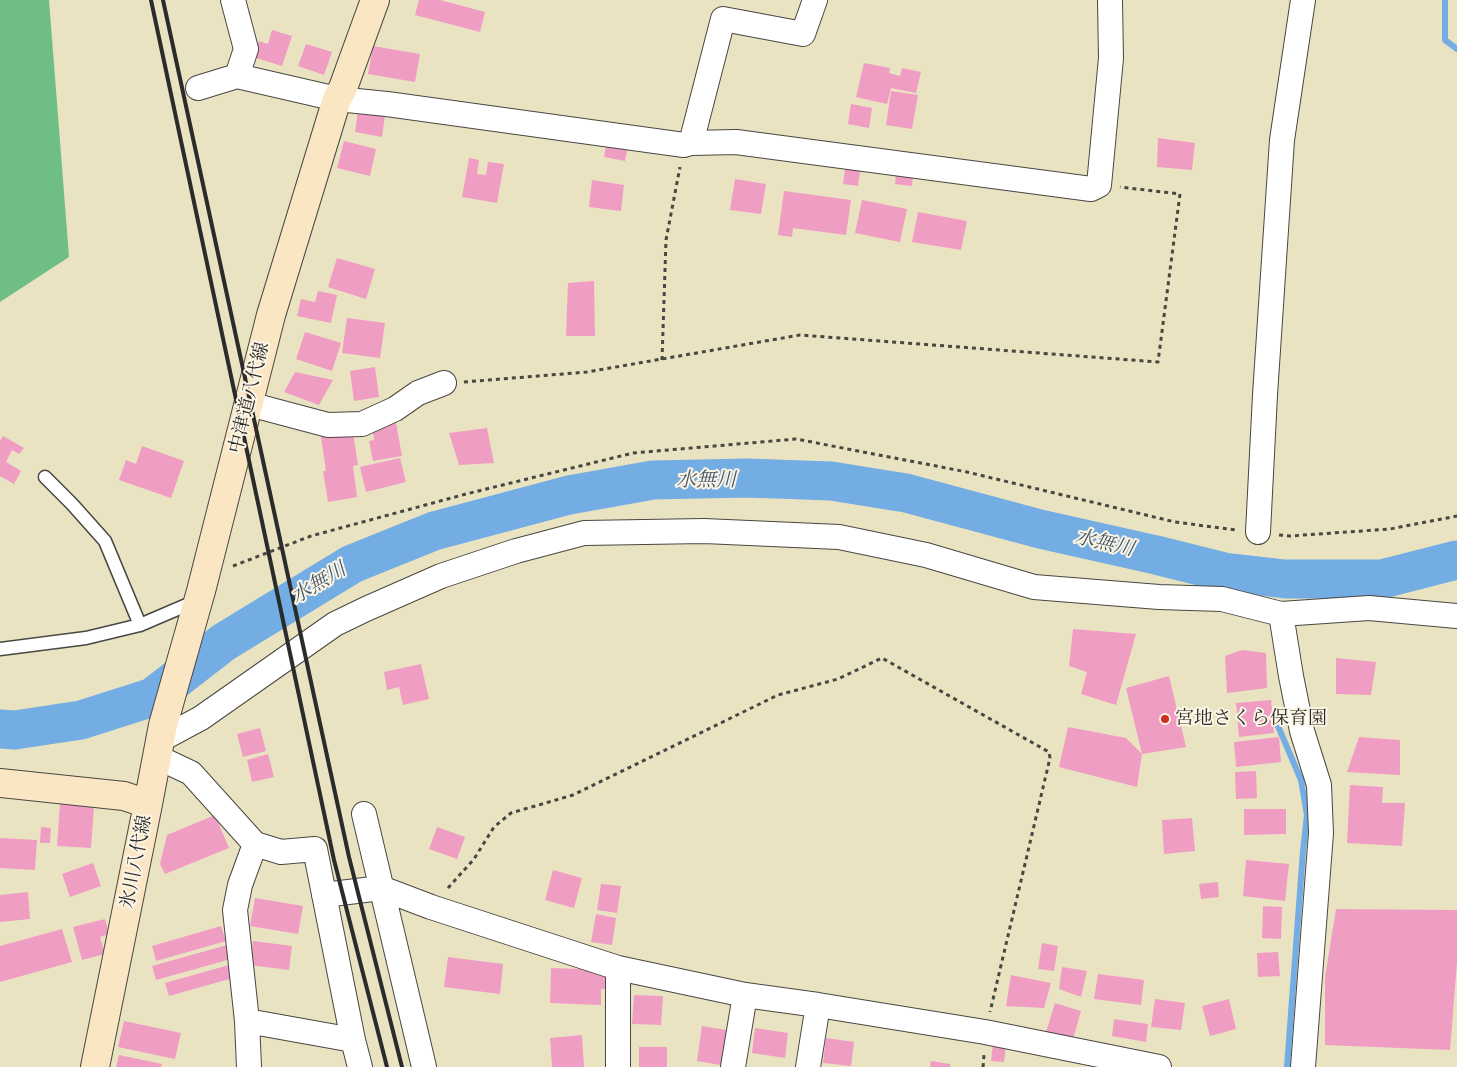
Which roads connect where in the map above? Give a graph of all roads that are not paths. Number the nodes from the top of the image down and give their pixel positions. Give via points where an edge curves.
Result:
1 (233, 0) edge
2 (375, 0) edge
3 (815, 0) edge
4 (1110, 0) edge
5 (1303, 0) edge
6 (238, 76) junction
7 (198, 88) dead end
8 (337, 98) junction
9 (688, 144) junction
10 (444, 383) road end
11 (248, 404) junction
12 (45, 478) dead end
13 (1258, 532) road end
14 (200, 595) junction
15 (1281, 614) junction
16 (1457, 616) edge
17 (140, 625) junction
18 (0, 649) edge
19 (160, 741) junction
20 (0, 783) edge
21 (148, 804) junction
22 (364, 814) dead end
23 (256, 844) junction
24 (381, 888) junction
25 (324, 895) junction
26 (618, 968) junction
27 (745, 995) junction
28 (818, 1005) junction
29 (247, 1021) junction
30 (353, 1040) junction
31 (95, 1067) edge
32 (249, 1067) edge
33 (360, 1067) edge
34 (424, 1067) edge
35 (618, 1067) edge
36 (732, 1067) edge
37 (808, 1067) edge
38 (1159, 1067) edge
39 (1303, 1067) edge

1 - 6 street via 246,49
2 - 8 main road, 中津道八代線
3 - 9 street via 803,34 724,20
4 - 9 street via 1111,58 1099,185 1092,190 736,142
5 - 13 street via 1282,140
6 - 7 street
6 - 8 street
8 - 9 street
8 - 11 main road, 中津道八代線 via 271,315
10 - 11 street via 418,393 395,409 362,424 328,425
11 - 14 main road, 中津道八代線
12 - 17 lane via 105,541
14 - 17 lane
14 - 19 main road, 中津道八代線
15 - 16 street via 1369,608
15 - 19 street via 1222,599 1034,587 926,555 839,537 704,532 584,534 516,551 441,576 366,609 336,624 201,718
15 - 39 street via 1302,731 1319,785 1320,804 1321,833
17 - 18 lane via 86,638
19 - 21 main road, 中津道八代線
19 - 23 street
20 - 21 main road, 氷川八代線 via 124,796
21 - 31 main road, 氷川八代線
22 - 24 street
23 - 25 street via 281,852 315,849
23 - 29 street via 240,885 235,910
24 - 25 street
24 - 26 street
24 - 34 street
25 - 30 street
26 - 27 street
26 - 35 street
27 - 28 street
27 - 36 street
28 - 37 street
28 - 38 street via 985,1032
29 - 30 street
29 - 32 street
30 - 33 street

